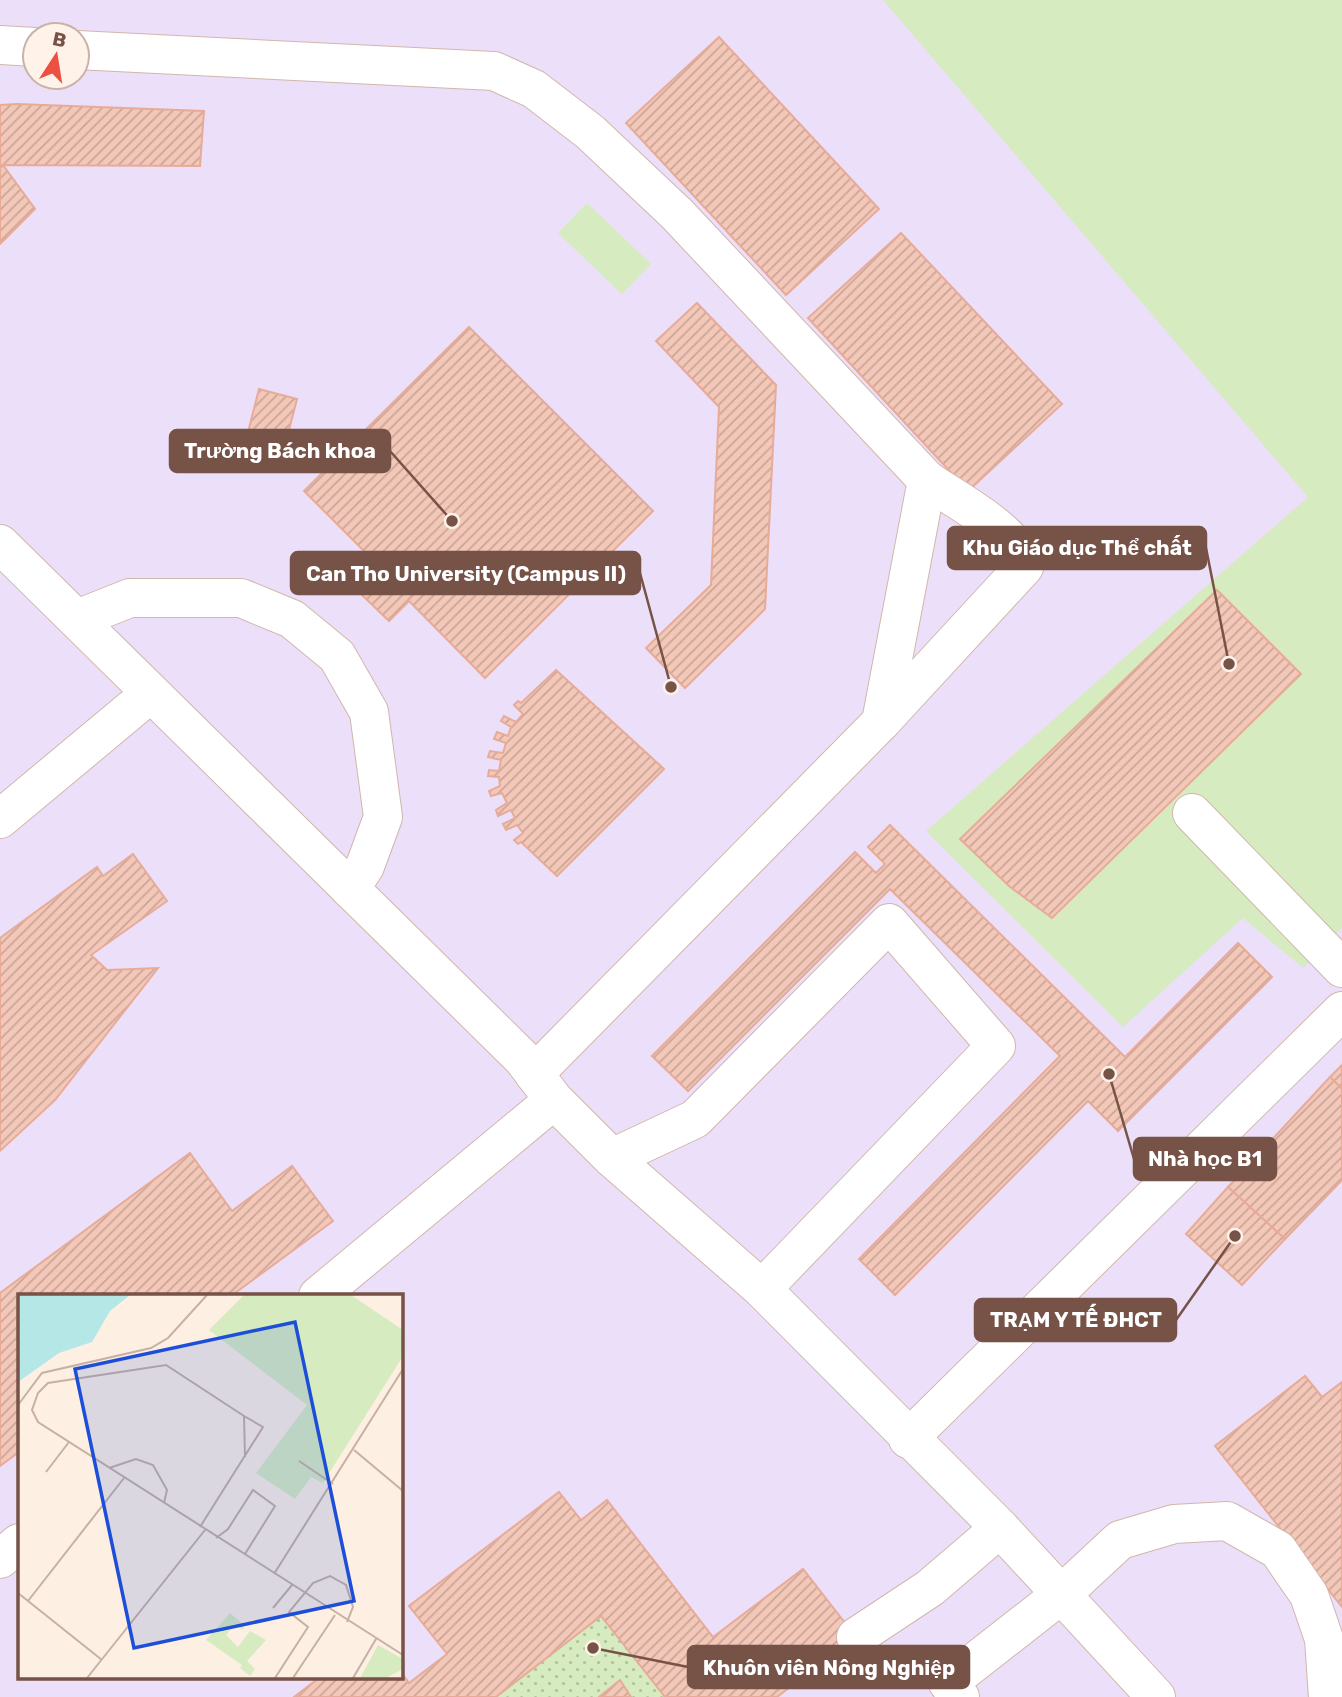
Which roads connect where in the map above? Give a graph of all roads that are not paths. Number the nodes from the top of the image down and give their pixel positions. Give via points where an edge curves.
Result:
1 (0, 45) edge
2 (21, 46) edge
3 (91, 51) edge
4 (927, 480) junction
5 (0, 544) edge
6 (77, 620) junction
7 (151, 693) junction
8 (881, 722) junction
9 (1192, 813) dead end
10 (0, 819) edge
11 (350, 889) junction
12 (1342, 968) edge
13 (1342, 1011) edge
14 (544, 1087) junction
15 (612, 1158) junction
16 (762, 1289) junction
17 (320, 1294) edge
18 (908, 1439) junction
19 (1000, 1528) junction
20 (18, 1544) edge
21 (0, 1559) edge
22 (1063, 1593) junction
23 (856, 1637) dead end
24 (960, 1697) edge
25 (1156, 1697) edge
26 (1328, 1697) edge

1 - 2 street
3 - 4 street via 494,71 534,89 590,132 677,214
4 - 8 street
4 - 8 street via 1007,535 1024,567
5 - 6 street
6 - 7 street
6 - 11 street via 130,598 241,598 292,619 337,656 369,712 383,817 365,866
7 - 10 street
7 - 11 street
8 - 14 street
9 - 12 street
11 - 14 street via 523,1059
13 - 18 street
14 - 15 street
14 - 17 street
15 - 16 street
15 - 16 street via 695,1119 889,923 996,1046
16 - 18 street
18 - 19 street
19 - 22 street
19 - 23 street via 930,1588
20 - 21 street
22 - 24 street via 948,1682
22 - 25 street
22 - 26 street via 1120,1540 1174,1524 1227,1521 1278,1550 1309,1595 1324,1639

